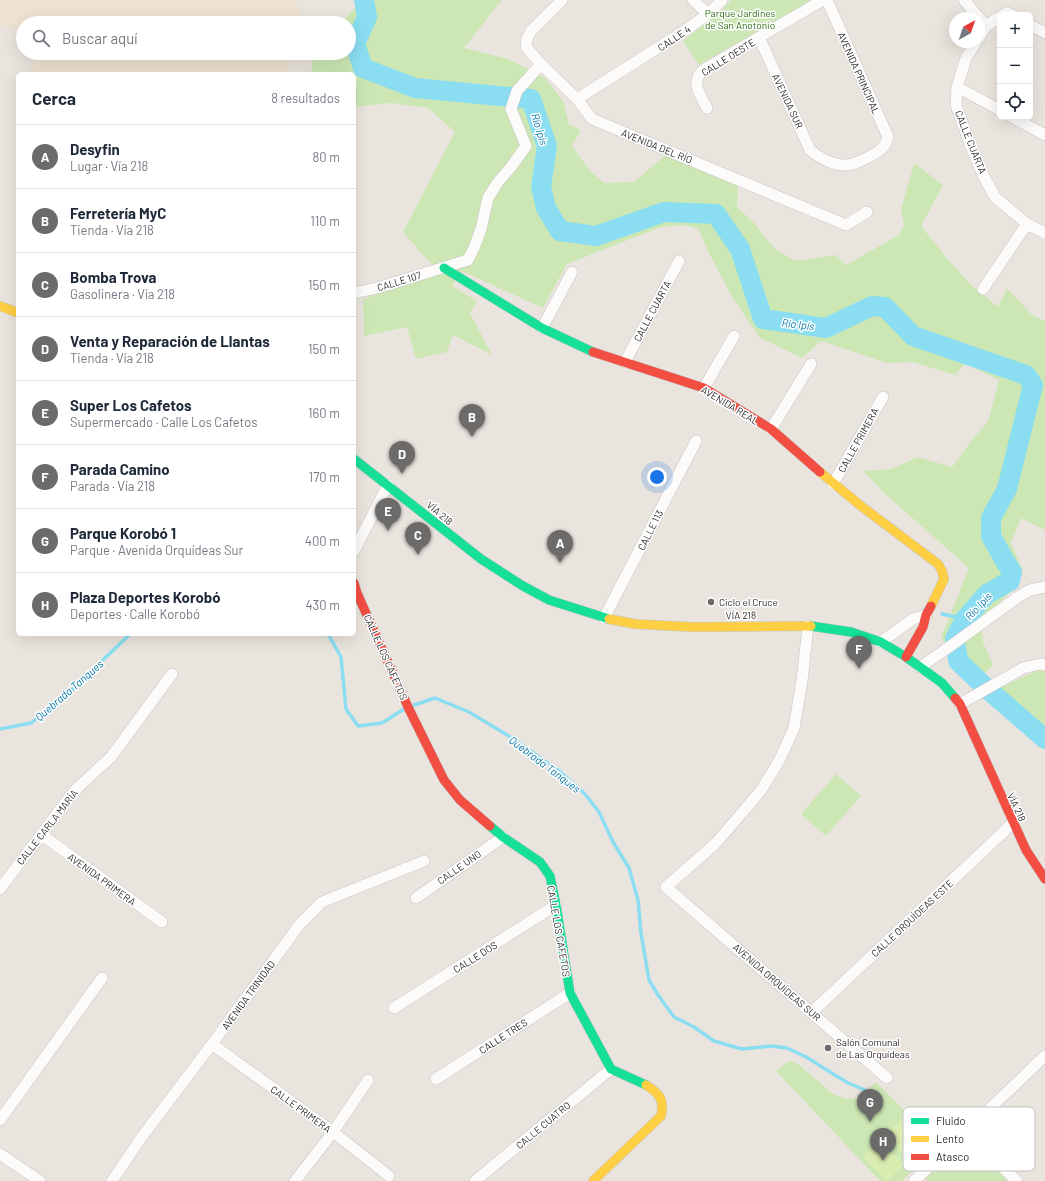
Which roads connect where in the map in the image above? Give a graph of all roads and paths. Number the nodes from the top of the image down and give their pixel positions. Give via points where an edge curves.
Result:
1 (562, 0) edge
2 (693, 0) edge
3 (722, 0) edge
4 (823, 0) edge
5 (827, 0) edge
6 (964, 0) edge
7 (708, 14) junction
8 (997, 19) edge
9 (986, 26) joint
10 (1033, 26) edge
11 (1045, 33) edge
12 (759, 37) junction
13 (972, 48) edge
14 (541, 64) junction
15 (957, 87) junction
16 (577, 99) junction
17 (707, 108) dead end
18 (997, 108) edge
19 (1018, 120) edge
20 (1045, 135) edge
21 (885, 146) joint
22 (867, 212) dead end
23 (1027, 224) junction
24 (1045, 233) edge
25 (679, 261) dead end
26 (444, 268) junction
27 (572, 272) dead end
28 (983, 290) dead end
29 (356, 292) edge
30 (0, 306) edge
31 (16, 312) edge
32 (542, 328) junction
33 (734, 336) dead end
34 (625, 362) junction
35 (811, 364) dead end
36 (704, 388) junction
37 (882, 397) dead end
38 (771, 429) junction
39 (696, 441) dead end
40 (356, 461) edge
41 (834, 484) junction
42 (388, 485) junction
43 (356, 547) edge
44 (1045, 587) edge
45 (356, 590) edge
46 (926, 615) junction
47 (604, 618) junction
48 (808, 626) junction
49 (881, 642) junction
50 (906, 657) junction
51 (1045, 665) edge
52 (920, 667) junction
53 (172, 674) dead end
54 (960, 704) junction
55 (1012, 823) junction
56 (42, 835) junction
57 (503, 837) junction
58 (424, 861) dead end
59 (1045, 879) edge
60 (0, 889) edge
61 (416, 898) dead end
62 (556, 905) junction
63 (162, 922) dead end
64 (102, 978) dead end
65 (570, 993) junction
66 (394, 1008) dead end
67 (812, 1012) junction
68 (212, 1044) junction
69 (1045, 1056) edge
70 (611, 1069) junction
71 (887, 1078) dead end
72 (436, 1079) dead end
73 (368, 1080) dead end
74 (991, 1107) edge
75 (0, 1120) edge
76 (333, 1132) junction
77 (0, 1154) edge
78 (924, 1171) edge
79 (1006, 1171) edge
80 (389, 1176) dead end
81 (40, 1181) edge
82 (112, 1181) edge
83 (295, 1181) edge
84 (475, 1181) edge
85 (593, 1181) edge
86 (914, 1181) edge
87 (1017, 1181) edge

1 - 14 street, AVENIDA DEL RÍO via 531,31 527,39 526,47
2 - 7 street
3 - 7 street, CALLE 4
4 - 12 street, CALLE OESTE
5 - 21 street, AVENIDA PRINCIPAL via 888,137
6 - 9 street
7 - 16 street, CALLE 4
8 - 9 street
10 - 11 street
12 - 17 street, CALLE OESTE via 698,74 697,85
12 - 21 street, AVENIDA SUR via 810,150 824,159 846,166
13 - 15 street, CALLE CUARTA via 966,58
14 - 16 street, AVENIDA DEL RÍO
14 - 26 street, CALLE 107 via 517,91 511,109 526,146 488,198 481,229 468,260
15 - 18 street
15 - 23 street, CALLE CUARTA via 956,105 983,174 995,197
16 - 22 street, AVENIDA DEL RÍO via 592,119 846,224
19 - 20 street
23 - 24 street
23 - 28 street
25 - 34 street, CALLE CUARTA
26 - 29 street, CALLE 107
26 - 32 street, AVENIDA REAL
27 - 32 street
30 - 31 street
32 - 34 street, AVENIDA REAL via 589,351
33 - 36 street
34 - 36 street, AVENIDA REAL
35 - 38 street
36 - 38 street, AVENIDA REAL
37 - 41 street, CALLE PRIMERA
38 - 41 street, AVENIDA REAL
39 - 47 street, CALLE 113
40 - 42 street, VÍA 218
41 - 46 street, AVENIDA REAL via 938,564 944,579
42 - 43 street
42 - 47 street, VÍA 218 via 447,534 523,586 549,600
44 - 52 street via 1018,596
45 - 57 street, CALLE LOS CAFETOS via 408,707 444,780 460,800
46 - 49 street via 913,619
46 - 50 street, AVENIDA REAL via 923,627
47 - 48 street, VÍA 218 via 635,624 693,627
48 - 49 street, VÍA 218 via 850,632
48 - 67 street, AVENIDA ORQUÍDEAS SUR via 794,728 779,761 752,802 715,844 666,887
49 - 50 street, VÍA 218
50 - 52 street, VÍA 218
51 - 54 street via 1024,668
52 - 54 street, VÍA 218 via 942,683
53 - 56 street, CALLE CARLA MARÍA via 111,757 74,791
54 - 55 street, VÍA 218
55 - 59 street, VÍA 218
55 - 67 street, CALLE ORQUÍDEAS ESTE
56 - 60 street, CALLE CARLA MARÍA
56 - 63 street, AVENIDA PRIMERA
57 - 61 street, CALLE UNO
57 - 62 street, CALLE LOS CAFETOS via 540,862 550,876
58 - 68 street, AVENIDA TRINIDAD via 322,902 300,924
62 - 65 street, CALLE LOS CAFETOS
62 - 66 street, CALLE DOS
64 - 75 street
65 - 70 street, CALLE LOS CAFETOS
65 - 72 street, CALLE TRES
67 - 71 street, AVENIDA ORQUÍDEAS SUR
68 - 76 street, CALLE PRIMERA
68 - 82 street, AVENIDA TRINIDAD
69 - 74 street
70 - 84 street, CALLE CUATRO
70 - 85 street via 656,1092 662,1100 663,1108 660,1116
73 - 76 street
76 - 80 street, CALLE PRIMERA
76 - 83 street
77 - 81 street
78 - 86 street
79 - 87 street

